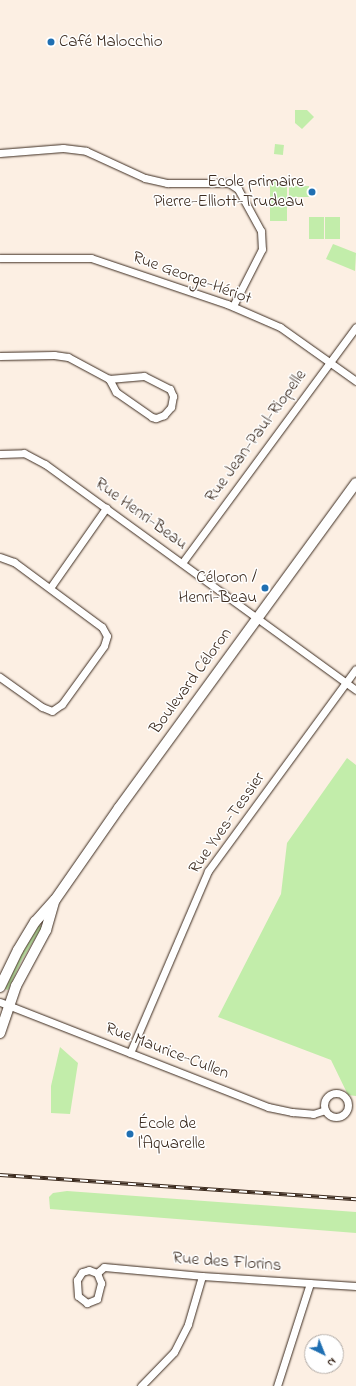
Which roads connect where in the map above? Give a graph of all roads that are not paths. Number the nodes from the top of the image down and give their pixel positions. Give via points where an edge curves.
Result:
1 (0, 153) edge
2 (0, 258) edge
3 (233, 306) junction
4 (356, 327) edge
5 (0, 356) edge
6 (330, 362) junction
7 (110, 379) junction
8 (356, 381) edge
9 (0, 454) edge
10 (356, 483) edge
11 (106, 508) junction
12 (0, 557) edge
13 (182, 563) junction
14 (50, 588) junction
15 (258, 618) junction
16 (356, 669) edge
17 (0, 677) edge
18 (346, 683) junction
19 (356, 690) edge
20 (55, 900) junction
21 (0, 987) edge
22 (4, 1003) edge
23 (0, 1033) edge
24 (130, 1053) junction
25 (325, 1110) dead end
26 (97, 1273) junction
27 (202, 1276) junction
28 (310, 1283) junction
29 (356, 1286) edge
30 (141, 1386) edge
31 (277, 1386) edge

1 - 3 street via 63,148 86,151 145,178 167,183 228,183 238,189 261,231 262,249
2 - 3 street, Rue George-Hériot via 91,258
3 - 6 street, Rue George-Hériot via 280,327
4 - 6 street, Rue Jean-Paul-Riopelle
5 - 7 street via 68,357
6 - 8 street, Rue George-Hériot
6 - 13 street, Rue Jean-Paul-Riopelle
7 - 7 street via 116,392 156,418 164,415 172,407 173,396 170,389 155,380 144,376
9 - 11 street, Rue Henri-Beau via 24,453 46,464
10 - 15 street, Boulevard Céloron
11 - 13 street, Rue Henri-Beau
11 - 14 street
12 - 14 street via 14,562
13 - 15 street, Rue Henri-Beau
14 - 17 street via 102,626 107,636 104,646 62,704 52,711 42,707
15 - 18 street, Rue Henri-Beau
15 - 20 street, Boulevard Céloron via 114,814
16 - 18 street, Rue Yves-Tessier
18 - 19 street, Rue Henri-Beau
18 - 24 street, Rue Yves-Tessier via 208,871
20 - 21 street, Boulevard Céloron via 34,922
20 - 22 street, Boulevard Céloron via 46,930
22 - 23 street, Boulevard Céloron
22 - 24 street, Rue Maurice-Cullen
24 - 25 street, Rue Maurice-Cullen via 268,1107 313,1114
26 - 26 street, Rue des Florins via 90,1270 82,1272 79,1276 76,1293 83,1302 91,1303 99,1296 101,1279
26 - 27 street, Rue des Florins via 104,1267
27 - 28 street, Rue des Florins
27 - 30 street via 188,1324 174,1352
28 - 29 street, Rue des Florins
28 - 31 street

